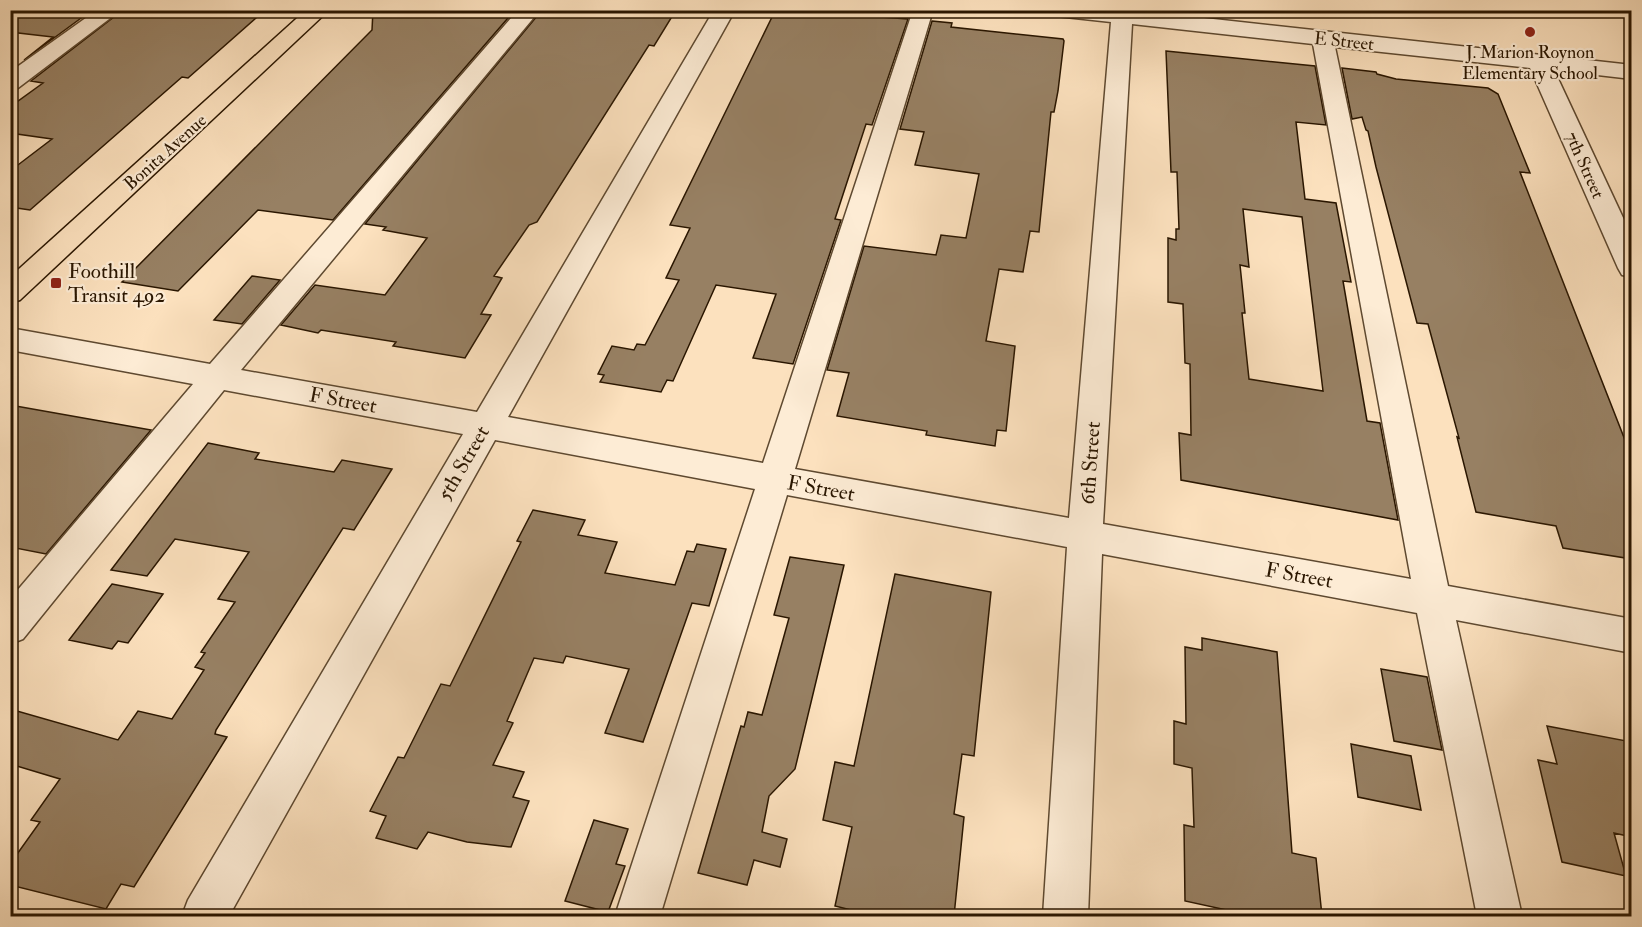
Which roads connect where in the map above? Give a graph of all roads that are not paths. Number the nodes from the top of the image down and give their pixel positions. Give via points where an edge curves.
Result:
1 (111, 10) edge
2 (320, 10) edge
3 (530, 10) edge
4 (725, 10) edge
5 (923, 10) edge
6 (1056, 10) edge
7 (1122, 14) edge
8 (1323, 39) junction
9 (1539, 62) junction
10 (1632, 72) edge
11 (10, 83) edge
12 (1632, 268) edge
13 (10, 293) edge
14 (10, 339) edge
15 (217, 377) junction
16 (484, 426) junction
17 (774, 479) junction
18 (1085, 536) junction
19 (1433, 600) junction
20 (10, 627) edge
21 (1632, 636) edge
22 (204, 916) edge
23 (637, 916) edge
24 (1065, 916) edge
25 (1500, 916) edge

1 - 11 street
2 - 13 main road, Bonita Avenue
3 - 15 street
4 - 16 street, 5th Street
5 - 17 street
6 - 7 street, E Street
7 - 8 street, E Street
7 - 18 street, 6th Street
8 - 9 street, E Street
8 - 19 street
9 - 10 street, E Street
9 - 12 street, 7th Street
14 - 15 street, F Street
15 - 16 street, F Street
15 - 20 street
16 - 17 street, F Street
16 - 22 street, 5th Street
17 - 18 street, F Street
17 - 23 street
18 - 19 street, F Street
18 - 24 street, 6th Street
19 - 21 street, F Street
19 - 25 street

